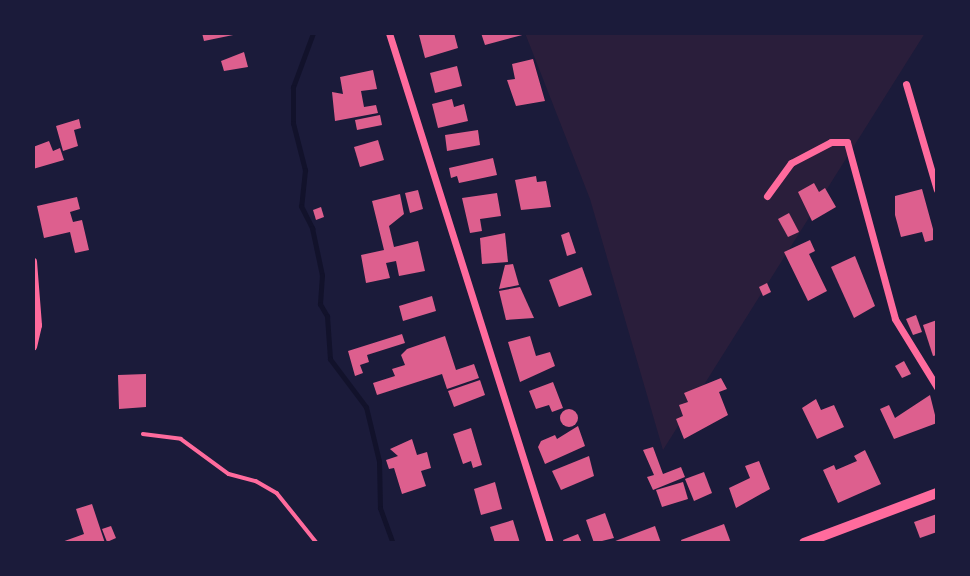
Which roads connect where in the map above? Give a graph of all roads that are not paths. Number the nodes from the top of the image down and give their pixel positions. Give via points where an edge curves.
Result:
1 (389, 33) edge
2 (906, 84) dead end
3 (937, 190) edge
4 (767, 196) dead end
5 (33, 261) edge
6 (33, 346) edge
7 (937, 387) edge
8 (143, 434) dead end
9 (937, 493) edge
10 (317, 543) edge
11 (550, 543) edge
12 (804, 543) edge

1 - 11 street
2 - 3 street
4 - 7 street via 791,163 831,142 847,142 895,318
5 - 6 street via 38,325
8 - 10 lane via 181,439 229,474 277,493
9 - 12 main road

